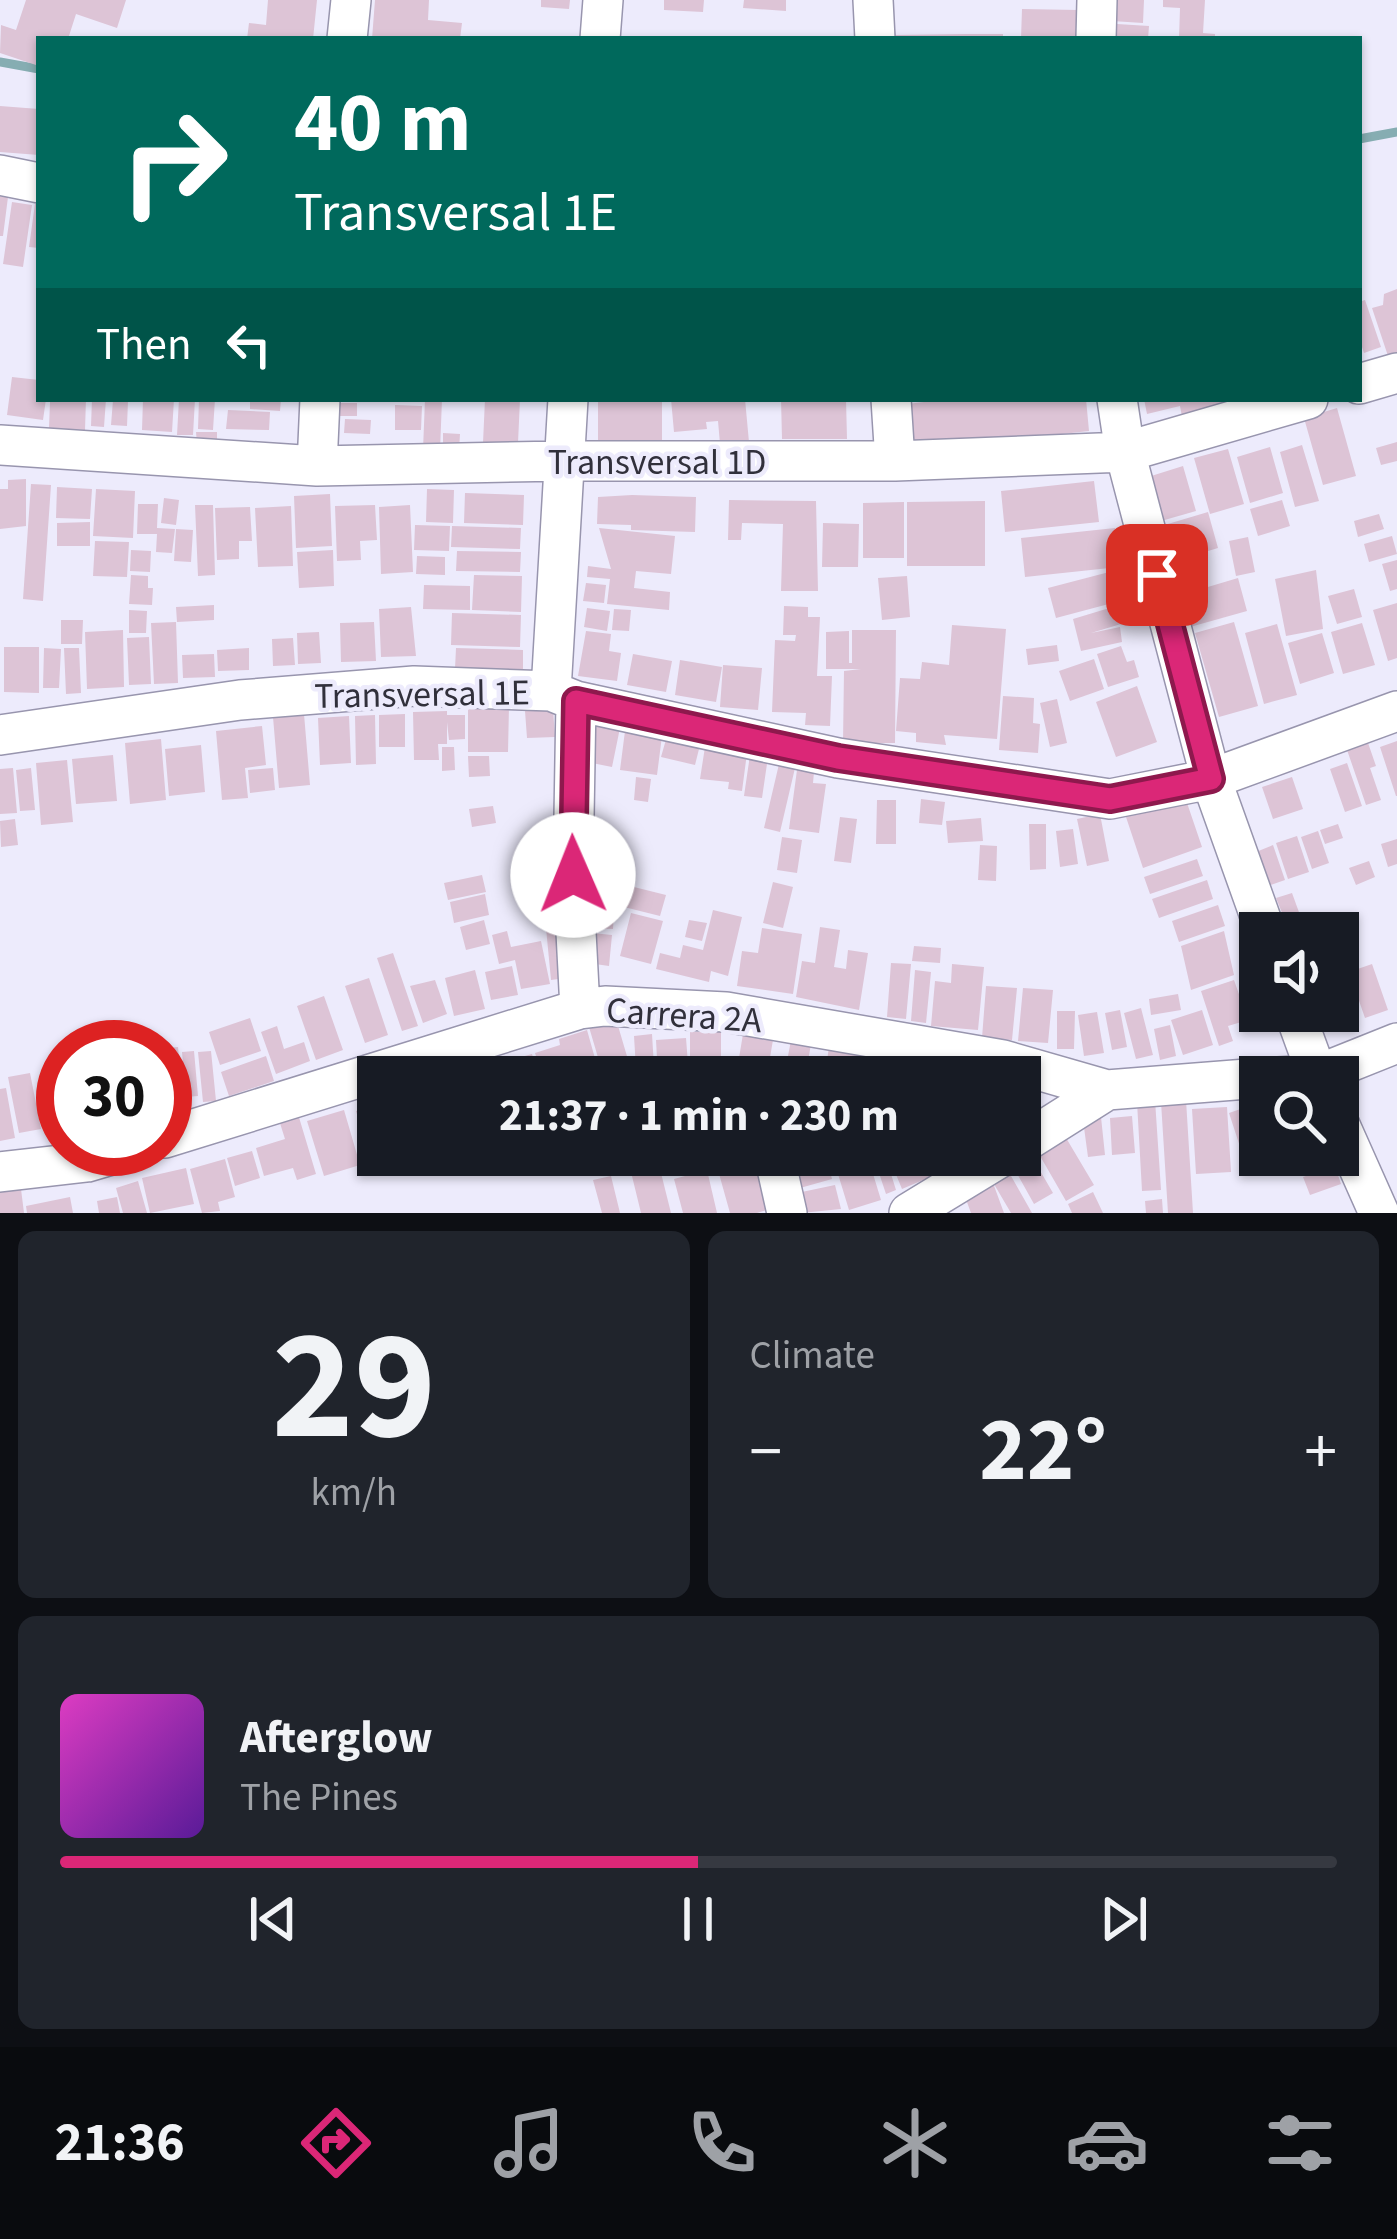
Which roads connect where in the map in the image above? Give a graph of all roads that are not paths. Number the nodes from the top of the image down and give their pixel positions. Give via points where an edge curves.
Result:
1 (351, 0) edge
2 (603, 0) edge
3 (874, 0) edge
4 (1097, 0) edge
5 (347, 36) edge
6 (600, 36) edge
7 (875, 36) edge
8 (1096, 36) edge
9 (0, 175) edge
10 (36, 182) edge
11 (1397, 373) edge
12 (1362, 383) edge
13 (320, 402) edge
14 (568, 402) edge
15 (891, 402) edge
16 (1118, 402) edge
17 (1298, 402) edge
18 (0, 446) edge
19 (1125, 452) junction
20 (562, 461) junction
21 (895, 461) junction
22 (316, 466) junction
23 (563, 696) junction
24 (1397, 711) edge
25 (0, 735) edge
26 (1211, 779) junction
27 (1258, 912) edge
28 (580, 1009) junction
29 (1397, 1043) edge
30 (944, 1056) edge
31 (1359, 1059) edge
32 (1041, 1076) edge
33 (1239, 1080) edge
34 (1107, 1090) junction
35 (192, 1130) edge
36 (1041, 1132) edge
37 (36, 1168) edge
38 (1359, 1169) edge
39 (0, 1172) edge
40 (779, 1176) edge
41 (970, 1176) edge
42 (787, 1213) edge
43 (909, 1213) edge
44 (1378, 1213) edge

1 - 5 street
2 - 6 street
3 - 7 street
4 - 8 street
9 - 10 street
11 - 12 street
13 - 22 street
14 - 20 street
15 - 21 street
16 - 19 street
17 - 19 street, Transversal 1D
18 - 22 street, Transversal 1D
19 - 21 street, Transversal 1D
19 - 26 street
20 - 21 street, Transversal 1D
20 - 22 street, Transversal 1D
20 - 23 street
23 - 25 street, Transversal 1E via 414,686 240,700
23 - 26 street, Transversal 1E via 838,758 1110,799
23 - 28 street
24 - 26 street, Transversal 1E
26 - 27 street
28 - 30 street, Carrera 2A via 726,1012
28 - 35 street, Carrera 2A
29 - 31 street
32 - 34 street, Carrera 2A
33 - 34 street
34 - 36 street
37 - 39 street
38 - 44 street
40 - 42 street
41 - 43 street

